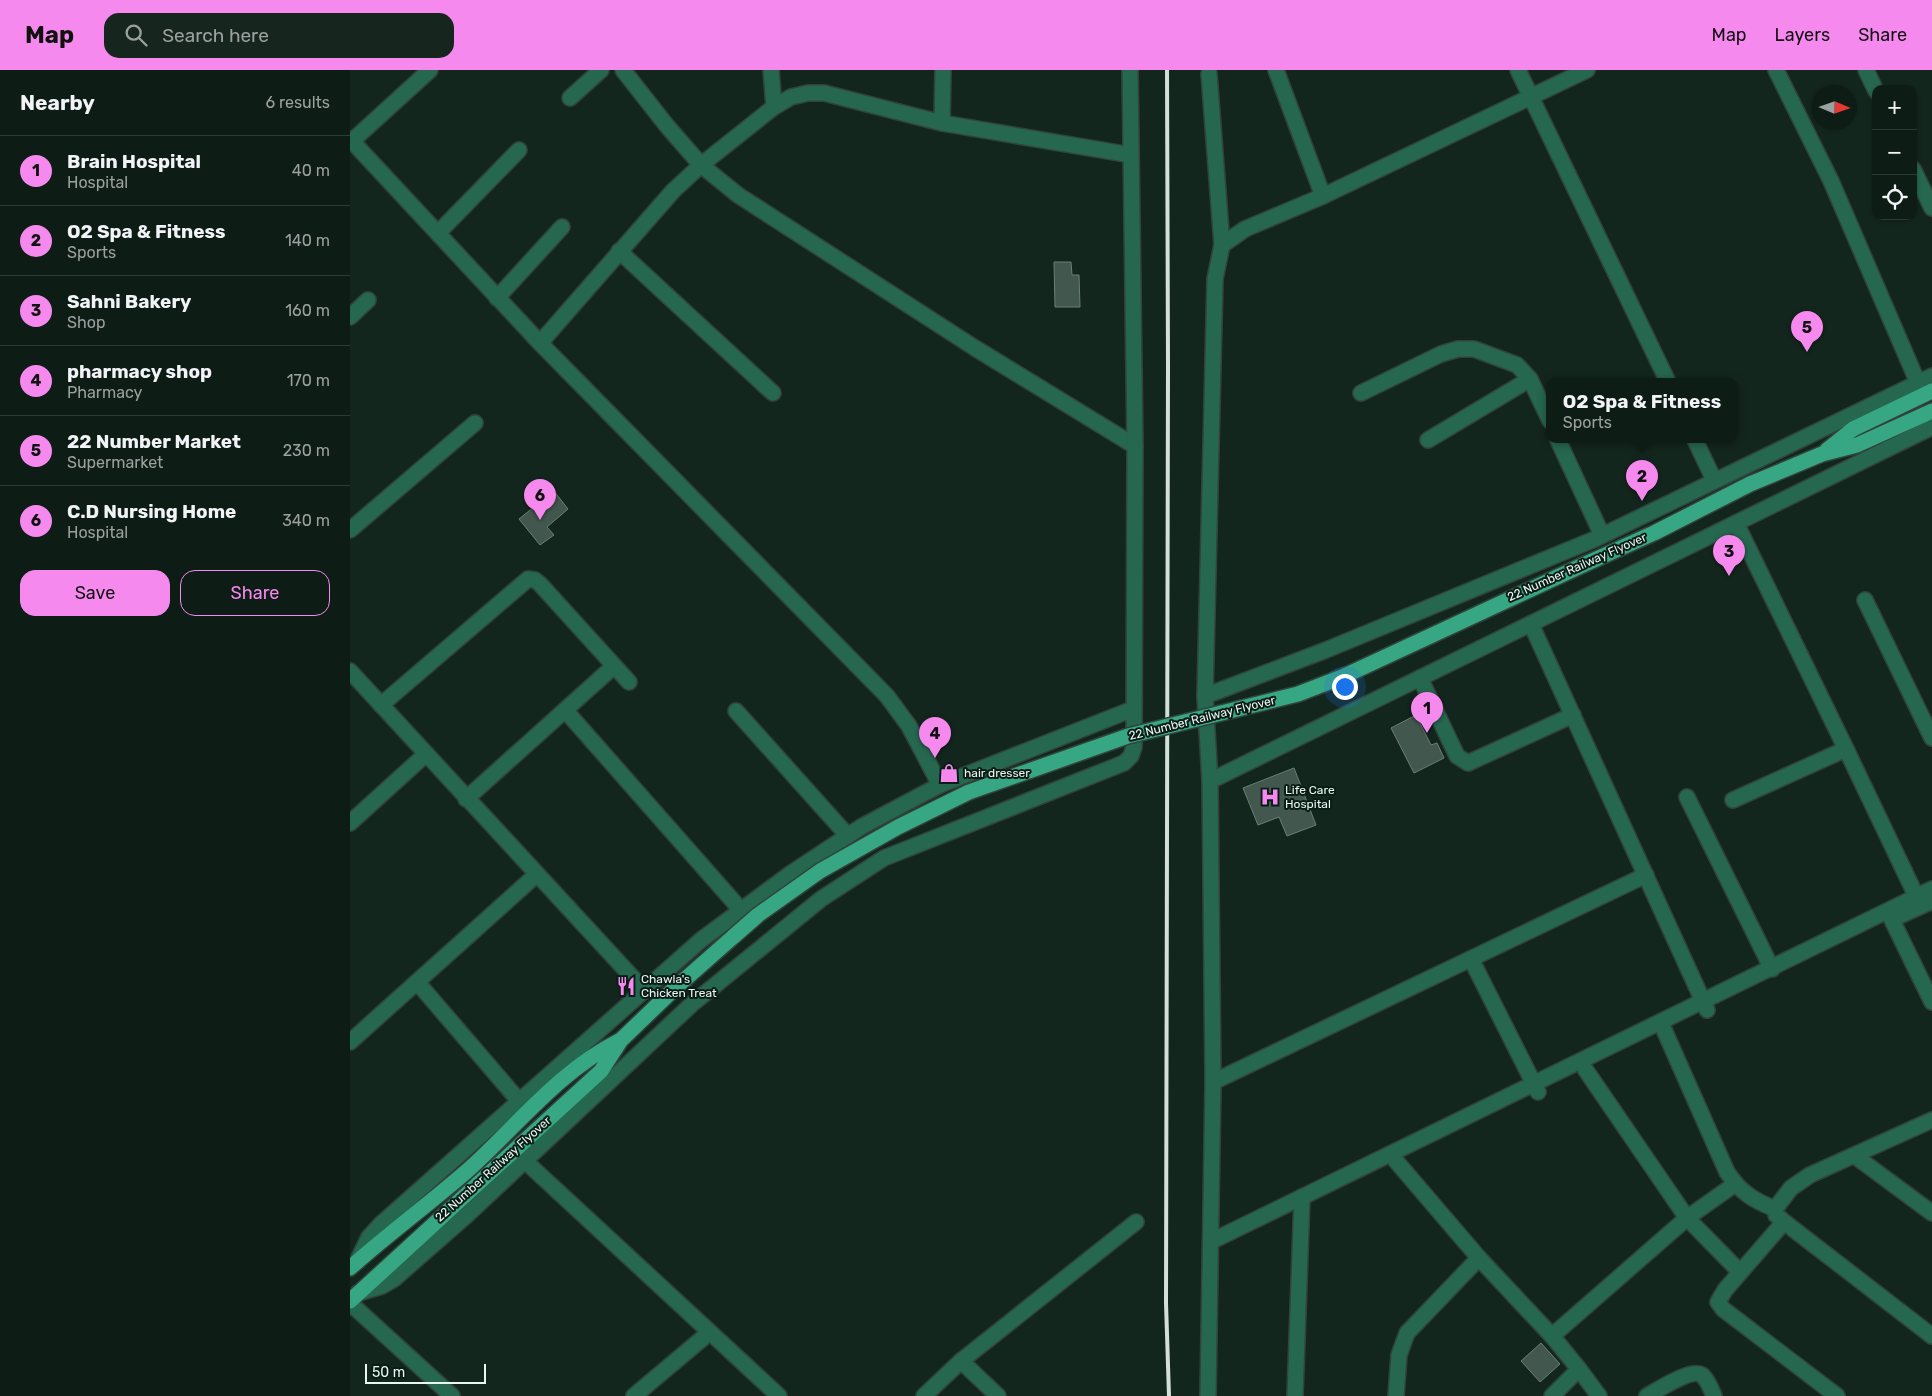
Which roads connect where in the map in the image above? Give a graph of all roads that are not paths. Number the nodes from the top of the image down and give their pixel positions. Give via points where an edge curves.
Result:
1 (430, 70) edge
2 (601, 70) edge
3 (623, 70) edge
4 (772, 70) edge
5 (943, 70) edge
6 (1130, 70) edge
7 (1276, 70) edge
8 (1518, 70) edge
9 (1587, 70) edge
10 (1776, 70) edge
11 (1866, 70) edge
12 (1209, 74) dead end
13 (1873, 85) edge
14 (1531, 96) junction
15 (570, 98) dead end
16 (774, 107) junction
17 (942, 123) junction
18 (351, 140) edge
19 (519, 150) dead end
20 (1131, 155) junction
21 (701, 165) junction
22 (1916, 175) edge
23 (1323, 196) junction
24 (1932, 208) edge
25 (562, 227) dead end
26 (439, 232) junction
27 (1222, 244) junction
28 (619, 251) junction
29 (497, 298) junction
30 (368, 300) dead end
31 (350, 317) edge
32 (540, 343) junction
33 (1932, 376) edge
34 (1530, 378) junction
35 (1666, 378) edge
36 (1918, 383) junction
37 (1932, 391) edge
38 (774, 393) dead end
39 (1361, 393) dead end
40 (1932, 411) edge
41 (1546, 413) edge
42 (475, 423) dead end
43 (1932, 427) edge
44 (1428, 440) dead end
45 (1559, 443) edge
46 (1696, 443) edge
47 (1135, 446) junction
48 (1822, 454) junction
49 (1714, 480) junction
50 (1736, 523) junction
51 (350, 530) edge
52 (1602, 535) junction
53 (1865, 600) dead end
54 (1531, 624) junction
55 (614, 666) junction
56 (350, 671) edge
57 (1420, 678) junction
58 (629, 682) dead end
59 (1205, 696) junction
60 (381, 706) junction
61 (1133, 709) junction
62 (565, 710) junction
63 (736, 711) dead end
64 (1573, 715) junction
65 (1930, 731) edge
66 (1846, 749) junction
67 (426, 754) junction
68 (1210, 781) junction
69 (940, 785) junction
70 (1687, 798) dead end
71 (466, 799) junction
72 (1733, 800) dead end
73 (350, 823) edge
74 (848, 836) junction
75 (536, 875) junction
76 (1646, 875) junction
77 (1932, 889) edge
78 (1923, 901) edge
79 (741, 910) junction
80 (1892, 920) junction
81 (1471, 959) junction
82 (1772, 969) junction
83 (417, 982) junction
84 (645, 991) junction
85 (1932, 1002) edge
86 (1705, 1006) junction
87 (1662, 1027) junction
88 (622, 1040) junction
89 (350, 1042) edge
90 (1585, 1069) junction
91 (1213, 1082) junction
92 (1536, 1088) junction
93 (520, 1102) junction
94 (1932, 1120) edge
95 (1855, 1156) junction
96 (524, 1161) junction
97 (1396, 1161) junction
98 (1735, 1184) junction
99 (1302, 1201) junction
100 (1775, 1209) junction
101 (1932, 1213) edge
102 (1687, 1218) junction
103 (1136, 1222) dead end
104 (1784, 1222) junction
105 (1212, 1246) junction
106 (1479, 1258) junction
107 (354, 1265) edge
108 (1740, 1272) junction
109 (353, 1299) edge
110 (710, 1332) junction
111 (1552, 1336) junction
112 (1932, 1336) edge
113 (962, 1361) junction
114 (1579, 1369) junction
115 (452, 1396) edge
116 (634, 1396) edge
117 (779, 1396) edge
118 (924, 1396) edge
119 (998, 1396) edge
120 (1208, 1396) edge
121 (1295, 1396) edge
122 (1396, 1396) edge
123 (1552, 1396) edge
124 (1599, 1396) edge
125 (1647, 1396) edge
126 (1714, 1396) edge
127 (1837, 1396) edge

1 - 18 street
2 - 15 street
3 - 21 street
4 - 16 street
5 - 17 street
6 - 20 street
7 - 23 street
8 - 14 street
9 - 14 street
10 - 36 street via 1830,181
11 - 13 street
12 - 27 street
14 - 23 street
14 - 35 street
16 - 17 street via 808,92 824,93
16 - 21 street
17 - 20 street
18 - 26 street
19 - 26 street
20 - 47 street
21 - 28 street
21 - 47 street via 738,195 805,239
22 - 24 street
23 - 27 street via 1245,229
25 - 29 street
26 - 29 street
27 - 59 street via 1215,279
28 - 32 street
28 - 38 street
29 - 32 street
30 - 31 street
32 - 69 street via 887,696 909,726
33 - 36 street
34 - 39 street via 1518,365 1502,357 1474,349 1458,349
34 - 41 street
34 - 44 street
36 - 49 street
37 - 48 main road, 22 Number Railway Flyover via 1853,429
40 - 48 main road, 22 Number Railway Flyover via 1857,445
42 - 51 street
43 - 50 street
45 - 52 street
46 - 49 street
47 - 61 street
48 - 88 main road, 22 Number Railway Flyover, bridge via 1750,484 1654,533 1342,677 1298,694 1128,736 969,792 820,871 758,915
49 - 52 street
50 - 54 street
50 - 66 street
52 - 59 street via 1326,650
53 - 65 street
54 - 57 street
54 - 64 street
55 - 58 street
55 - 60 street via 540,584 528,579
55 - 62 street
56 - 60 street
57 - 64 street via 1456,756 1468,763
57 - 68 street
59 - 68 street
60 - 67 street
61 - 69 street
61 - 96 street via 1134,746 1131,756 1124,762 884,858 821,899 692,1004
62 - 71 street
62 - 79 street
63 - 74 street
64 - 76 street
66 - 72 street
66 - 78 street
67 - 71 street
67 - 73 street
68 - 91 street
69 - 74 street
70 - 82 street
71 - 75 street
74 - 79 street
75 - 83 street
75 - 84 street
76 - 81 street
76 - 86 street
77 - 78 street
78 - 80 street
78 - 82 street
79 - 84 street via 701,940
80 - 85 street
80 - 86 street
81 - 91 street
81 - 92 street
82 - 86 street
83 - 89 street
83 - 93 street
84 - 93 street
86 - 87 street
87 - 90 street
87 - 92 street
87 - 98 street
88 - 107 main road, 22 Number Railway Flyover via 593,1054 529,1109 468,1170
88 - 109 main road, 22 Number Railway Flyover via 601,1071
90 - 92 street
90 - 102 street
91 - 105 street
92 - 97 street
92 - 99 street
93 - 107 street via 381,1224
94 - 95 street
95 - 100 street via 1799,1181
95 - 101 street
96 - 109 street via 394,1279
96 - 110 street
97 - 99 street
97 - 106 street
98 - 100 street via 1750,1198
98 - 102 street
99 - 105 street
99 - 121 street
100 - 104 street via 1776,1215
102 - 108 street
102 - 111 street
103 - 113 street
104 - 108 street
104 - 112 street
105 - 120 street
106 - 111 street
106 - 122 street via 1407,1332 1399,1356
108 - 127 street via 1721,1295 1718,1302 1723,1309
109 - 115 street
110 - 116 street
110 - 117 street
111 - 114 street
113 - 118 street
113 - 119 street
114 - 123 street
114 - 124 street
125 - 126 street via 1694,1373 1705,1379

